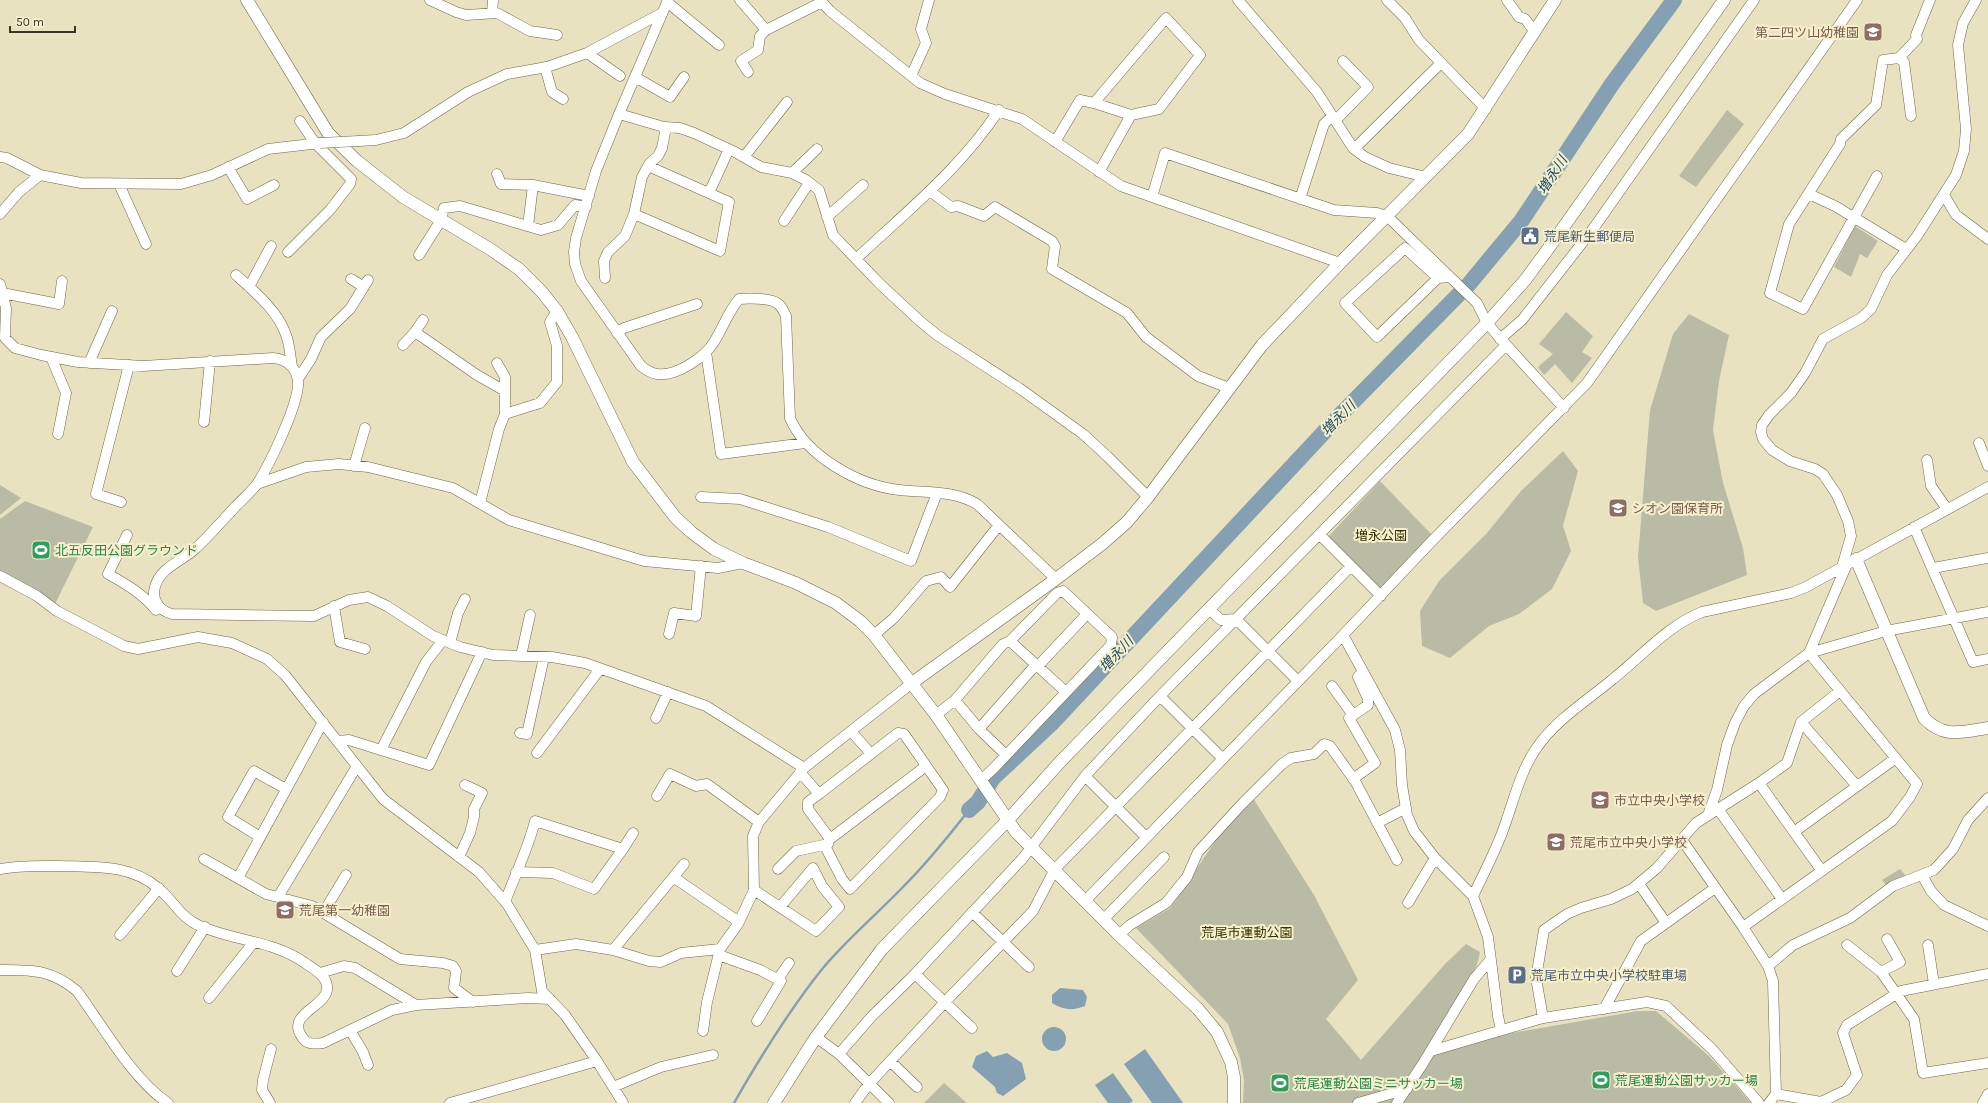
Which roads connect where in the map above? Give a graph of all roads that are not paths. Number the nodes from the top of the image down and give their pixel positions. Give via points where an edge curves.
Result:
1 (247, 0) edge
2 (430, 0) edge
3 (493, 0) edge
4 (740, 0) edge
5 (929, 0) edge
6 (1238, 0) edge
7 (1387, 0) edge
8 (1507, 0) edge
9 (1555, 0) edge
10 (1724, 0) edge
11 (1754, 0) edge
12 (1857, 0) edge
13 (1930, 0) edge
14 (1976, 0) edge
15 (667, 1) edge
16 (821, 1) edge
17 (492, 13) junction
18 (662, 13) junction
19 (766, 30) junction
20 (1535, 32) junction
21 (557, 35) dead end
22 (719, 44) dead end
23 (587, 53) junction
24 (1899, 58) junction
25 (1343, 61) dead end
26 (1440, 64) junction
27 (545, 68) junction
28 (748, 72) dead end
29 (620, 76) dead end
30 (911, 76) junction
31 (635, 77) junction
32 (684, 77) dead end
33 (563, 99) dead end
34 (787, 102) dead end
35 (1094, 104) junction
36 (1486, 109) junction
37 (999, 110) junction
38 (619, 114) junction
39 (1131, 115) junction
40 (1911, 116) dead end
41 (1333, 118) junction
42 (300, 121) dead end
43 (666, 127) junction
44 (1056, 142) junction
45 (317, 143) junction
46 (729, 149) junction
47 (817, 149) dead end
48 (1354, 149) junction
49 (744, 157) junction
50 (0, 158) edge
51 (648, 166) junction
52 (228, 167) junction
53 (1099, 172) junction
54 (792, 173) junction
55 (497, 174) dead end
56 (40, 175) junction
57 (1877, 176) dead end
58 (1426, 177) junction
59 (810, 183) junction
60 (119, 184) junction
61 (274, 185) dead end
62 (533, 185) junction
63 (863, 185) dead end
64 (930, 191) junction
65 (709, 193) junction
66 (1809, 194) junction
67 (1944, 195) junction
68 (589, 196) junction
69 (1152, 197) junction
70 (1300, 198) junction
71 (586, 207) junction
72 (0, 214) edge
73 (634, 214) junction
74 (1387, 216) junction
75 (827, 217) junction
76 (1853, 217) junction
77 (441, 220) junction
78 (784, 221) dead end
79 (528, 226) junction
80 (1988, 239) edge
81 (146, 244) dead end
82 (271, 246) dead end
83 (1906, 249) junction
84 (288, 252) dead end
85 (419, 254) dead end
86 (856, 259) junction
87 (1340, 262) junction
88 (236, 275) dead end
89 (605, 278) dead end
90 (1438, 278) junction
91 (351, 279) dead end
92 (1452, 279) junction
93 (62, 281) dead end
94 (249, 287) junction
95 (1, 289) edge
96 (697, 304) dead end
97 (112, 311) dead end
98 (557, 311) junction
99 (423, 320) dead end
100 (1487, 323) junction
101 (415, 332) junction
102 (618, 333) junction
103 (1503, 342) junction
104 (403, 345) dead end
105 (706, 352) junction
106 (51, 357) junction
107 (210, 361) junction
108 (89, 363) junction
109 (497, 363) dead end
110 (129, 365) junction
111 (292, 366) junction
112 (298, 379) junction
113 (1229, 388) junction
114 (505, 391) junction
115 (1564, 408) junction
116 (505, 414) junction
117 (204, 422) dead end
118 (365, 428) dead end
119 (58, 434) dead end
120 (805, 443) junction
121 (1979, 443) dead end
122 (1927, 460) dead end
123 (354, 466) junction
124 (1988, 466) edge
125 (257, 484) junction
126 (1988, 487) edge
127 (937, 493) junction
128 (701, 497) dead end
129 (1148, 497) junction
130 (121, 502) dead end
131 (480, 503) junction
132 (1947, 509) junction
133 (999, 524) junction
134 (1914, 527) junction
135 (128, 535) dead end
136 (1320, 535) junction
137 (1988, 558) edge
138 (743, 563) junction
139 (1848, 563) junction
140 (701, 566) junction
141 (1350, 567) junction
142 (1933, 568) junction
143 (0, 576) edge
144 (1056, 579) junction
145 (1381, 596) junction
146 (465, 599) dead end
147 (334, 606) junction
148 (1209, 609) junction
149 (1988, 612) edge
150 (169, 613) junction
151 (1087, 614) junction
152 (530, 615) dead end
153 (1954, 618) junction
154 (1236, 619) junction
155 (1886, 631) junction
156 (669, 634) dead end
157 (874, 635) junction
158 (1343, 635) junction
159 (1010, 640) junction
160 (447, 642) junction
161 (365, 649) dead end
162 (482, 652) junction
163 (1267, 652) junction
164 (1809, 653) junction
165 (521, 656) junction
166 (544, 656) junction
167 (1988, 659) edge
168 (1038, 666) junction
169 (600, 669) junction
170 (1363, 671) junction
171 (1298, 681) junction
172 (912, 684) junction
173 (1332, 686) dead end
174 (1840, 691) junction
175 (668, 692) junction
176 (1066, 692) junction
177 (1160, 696) junction
178 (955, 700) junction
179 (936, 715) junction
180 (1353, 715) junction
181 (656, 718) dead end
182 (323, 722) junction
183 (1802, 722) junction
184 (1193, 728) junction
185 (1988, 728) edge
186 (979, 729) junction
187 (851, 731) junction
188 (527, 734) dead end
189 (337, 741) junction
190 (381, 750) junction
191 (538, 752) dead end
192 (871, 754) junction
193 (1006, 755) junction
194 (1222, 758) junction
195 (1896, 758) junction
196 (357, 766) junction
197 (926, 766) junction
198 (802, 770) junction
199 (1085, 776) junction
200 (1353, 779) junction
201 (980, 780) junction
202 (1760, 783) junction
203 (465, 784) dead end
204 (1857, 786) junction
205 (286, 789) junction
206 (819, 794) junction
207 (657, 796) dead end
208 (1988, 798) edge
209 (1116, 806) junction
210 (1406, 808) junction
211 (1718, 809) junction
212 (1708, 815) junction
213 (1007, 821) junction
214 (759, 822) junction
215 (1377, 823) junction
216 (1794, 832) junction
217 (633, 833) dead end
218 (260, 837) junction
219 (1146, 837) junction
220 (1682, 840) junction
221 (829, 841) junction
222 (1031, 846) junction
223 (623, 849) junction
224 (459, 857) junction
225 (1164, 857) dead end
226 (1435, 858) junction
227 (204, 859) dead end
228 (1397, 860) dead end
229 (684, 864) dead end
230 (0, 869) edge
231 (778, 869) dead end
232 (1055, 870) junction
233 (1822, 871) junction
234 (516, 872) junction
235 (346, 875) dead end
236 (1922, 875) junction
237 (238, 878) junction
238 (671, 880) junction
239 (1639, 884) junction
240 (159, 888) junction
241 (1716, 888) junction
242 (754, 890) junction
243 (1473, 896) junction
244 (278, 897) junction
245 (1782, 899) junction
246 (1086, 900) junction
247 (505, 902) junction
248 (1408, 903) dead end
249 (780, 907) junction
250 (972, 912) junction
251 (323, 913) junction
252 (1104, 919) junction
253 (739, 922) junction
254 (1666, 923) junction
255 (1988, 926) edge
256 (205, 927) junction
257 (1743, 927) junction
258 (120, 935) dead end
259 (1119, 935) junction
260 (1887, 940) dead end
261 (254, 942) junction
262 (1003, 942) junction
263 (1847, 945) dead end
264 (1928, 945) dead end
265 (535, 950) junction
266 (613, 950) junction
267 (720, 952) junction
268 (1490, 960) junction
269 (789, 963) dead end
270 (1768, 966) junction
271 (1029, 967) dead end
272 (0, 970) edge
273 (177, 971) dead end
274 (1881, 972) junction
275 (320, 973) junction
276 (915, 974) junction
277 (1988, 974) edge
278 (778, 980) junction
279 (1934, 984) junction
280 (1896, 995) junction
281 (209, 998) dead end
282 (550, 999) junction
283 (473, 1002) junction
284 (945, 1002) junction
285 (416, 1005) junction
286 (1604, 1009) junction
287 (1543, 1018) junction
288 (757, 1022) dead end
289 (972, 1028) dead end
290 (350, 1030) junction
291 (1501, 1030) junction
292 (703, 1031) dead end
293 (816, 1037) junction
294 (271, 1049) dead end
295 (1431, 1051) junction
296 (839, 1054) junction
297 (713, 1055) dead end
298 (597, 1061) junction
299 (890, 1061) junction
300 (1988, 1063) edge
301 (368, 1064) dead end
302 (869, 1084) junction
303 (613, 1087) junction
304 (917, 1087) dead end
305 (1407, 1088) junction
306 (1776, 1094) junction
307 (1988, 1094) edge
308 (466, 1101) edge
309 (168, 1103) edge
310 (270, 1103) edge
311 (450, 1103) edge
312 (623, 1103) edge
313 (774, 1103) edge
314 (854, 1103) edge
315 (889, 1103) edge
316 (1234, 1103) edge
317 (1358, 1103) edge
318 (1397, 1103) edge
319 (1759, 1103) edge
320 (1769, 1103) edge
321 (1982, 1103) edge

1 - 77 street via 328,133 379,179
2 - 17 street via 456,12
3 - 17 street
4 - 19 street
5 - 30 street via 921,29 926,43
6 - 41 street via 1318,92
7 - 26 street via 1405,18 1419,40
8 - 20 street
9 - 20 street
10 - 100 street via 1526,279
11 - 103 street via 1593,229
12 - 115 street via 1587,383
13 - 24 street via 1916,35 1917,39
14 - 67 street via 1963,23 1958,45 1966,129 1964,151 1956,175
15 - 18 street
15 - 22 street
16 - 19 street
16 - 30 street via 830,12
17 - 21 street via 497,13 530,31
18 - 23 street
18 - 31 street
19 - 28 street via 760,36 758,50 741,61
20 - 36 street
23 - 27 street
23 - 29 street
24 - 40 street via 1904,62
24 - 66 street via 1883,60 1876,105 1841,139
25 - 41 street via 1368,87
26 - 36 street
26 - 48 street
27 - 33 street via 552,92
27 - 45 street, bridge via 507,74 475,89 404,133 376,140
30 - 37 street via 945,94
31 - 32 street via 670,97
31 - 38 street
34 - 49 street
35 - 39 street
35 - 39 street via 1166,18 1200,55 1159,109
35 - 44 street via 1080,100
36 - 58 street via 1468,134
37 - 44 street via 1022,119
37 - 64 street via 988,126
38 - 43 street
38 - 68 street via 596,171
39 - 53 street
41 - 48 street
41 - 70 street via 1324,124
42 - 45 street
43 - 46 street via 687,130
43 - 51 street via 662,148
44 - 53 street
45 - 52 street via 268,149
45 - 84 street via 352,179 330,210
46 - 49 street
46 - 65 street
47 - 54 street
48 - 58 street via 1389,168
49 - 54 street via 761,167
50 - 56 street via 7,158
51 - 65 street
51 - 73 street via 642,177
52 - 60 street via 212,175 180,184
52 - 61 street via 247,199
53 - 69 street via 1121,186
54 - 59 street
55 - 62 street via 501,184
56 - 60 street via 81,183
56 - 72 street via 19,192
57 - 76 street
58 - 74 street
59 - 75 street via 819,190
59 - 78 street
60 - 81 street
62 - 68 street
62 - 79 street
63 - 75 street
64 - 86 street
64 - 113 street via 951,207 958,206 984,216 995,207 1052,241 1055,246 1052,268 1126,313 1146,337 1198,376
65 - 73 street via 729,202 720,251
66 - 76 street
66 - 76 street via 1789,224 1770,293 1803,309
67 - 80 street via 1956,215
67 - 83 street
68 - 71 street
69 - 70 street via 1165,153
69 - 87 street
70 - 74 street via 1334,210
71 - 79 street via 575,205 558,225 540,230
71 - 102 street via 576,238 575,264 580,281
73 - 89 street via 625,236 608,252 604,261
74 - 87 street
74 - 92 street
75 - 86 street via 833,235
76 - 83 street
77 - 79 street via 444,208 460,206
77 - 85 street
77 - 98 street via 519,269
82 - 94 street
83 - 139 street via 1887,275 1871,309 1861,318 1823,339 1791,393 1762,424 1763,439 1772,450 1790,461 1815,469 1822,474 1837,495 1848,521 1851,536
86 - 129 street via 926,326 1083,434
87 - 113 street via 1262,345
88 - 94 street
90 - 90 street via 1377,337 1345,303 1404,248
90 - 92 street
91 - 112 street via 366,284 350,309 321,337
92 - 100 street via 1477,303
93 - 95 street via 59,304
94 - 111 street via 280,320 287,336
95 - 106 street via 6,308 5,338 15,348
96 - 102 street via 624,328
97 - 108 street
98 - 116 street via 550,322 557,346 557,382 540,403
98 - 138 street via 583,358 633,462 654,492 691,532 714,549
99 - 101 street
100 - 103 street
100 - 148 street
101 - 104 street
101 - 114 street
102 - 105 street via 641,366 659,375 689,366
103 - 115 street
103 - 136 street
105 - 120 street via 721,454
105 - 120 street via 714,343 739,299 750,297 777,303 786,316 790,418 795,431
106 - 108 street
106 - 119 street via 66,393
107 - 110 street
107 - 111 street via 273,358 281,359
107 - 117 street
108 - 110 street
109 - 114 street via 505,377
110 - 130 street via 96,494
111 - 112 street
112 - 125 street via 297,391 283,434
113 - 129 street
114 - 116 street
115 - 145 street
116 - 131 street
118 - 123 street
120 - 127 street via 843,472 860,480 898,490
121 - 124 street
122 - 132 street via 1932,486
123 - 125 street via 339,464 306,467
123 - 131 street via 398,473 453,488
125 - 150 street via 196,549 165,570 155,586 154,596 157,605
126 - 132 street
127 - 128 street via 911,561 828,527 740,499
127 - 133 street via 955,494 968,499
129 - 144 street via 1117,531
131 - 140 street via 509,520 586,545 644,561
132 - 134 street
133 - 144 street
133 - 157 street via 950,587 940,577 926,581 894,618
134 - 139 street
134 - 142 street
135 - 150 street via 108,574 148,600 156,611 166,616
136 - 141 street
136 - 154 street
137 - 142 street
138 - 140 street via 718,568
138 - 157 street via 796,583 836,603 860,620
139 - 155 street
139 - 164 street
139 - 243 street via 1791,593 1721,607 1689,617 1670,629 1640,658 1550,731 1537,746 1524,772 1502,834
140 - 156 street via 696,616 674,613
141 - 145 street
141 - 163 street
142 - 153 street
143 - 182 street via 37,596 57,611 124,646 138,649 198,637 232,644 267,659 286,675
144 - 172 street
145 - 158 street
146 - 160 street
147 - 150 street via 314,616
147 - 160 street via 368,596
147 - 161 street via 340,642
148 - 154 street via 1221,620
148 - 213 street via 1060,762
149 - 153 street
151 - 159 street via 1063,592 1057,593
151 - 168 street
151 - 176 street via 1112,637 1111,645
152 - 165 street
153 - 155 street
153 - 167 street via 1973,662
154 - 163 street
154 - 177 street
155 - 164 street
155 - 185 street via 1924,718 1932,727 1952,733
157 - 172 street
158 - 170 street
158 - 171 street
159 - 168 street
159 - 178 street via 1003,644
160 - 162 street
160 - 190 street via 426,662
162 - 165 street
162 - 190 street via 429,765
163 - 171 street
163 - 184 street
164 - 174 street
164 - 212 street via 1754,694 1744,706 1726,745 1717,790
165 - 166 street
166 - 169 street via 584,663
166 - 188 street
168 - 176 street
168 - 186 street via 1032,669
169 - 175 street
169 - 191 street
170 - 180 street via 1358,677 1368,699 1368,705
170 - 210 street via 1395,730 1400,750
171 - 194 street
172 - 179 street
172 - 187 street
173 - 180 street
174 - 183 street
174 - 195 street
175 - 181 street
175 - 198 street via 706,706
176 - 193 street
177 - 184 street
177 - 199 street
178 - 179 street
178 - 186 street
179 - 201 street
180 - 200 street via 1349,718 1375,763
182 - 189 street
182 - 205 street
183 - 202 street via 1787,763
183 - 204 street
184 - 194 street
184 - 209 street
186 - 193 street
187 - 192 street
187 - 198 street
189 - 190 street via 349,740
189 - 196 street
192 - 197 street via 898,733 904,734
192 - 206 street
193 - 201 street
194 - 219 street
195 - 204 street
195 - 233 street via 1917,784 1910,797 1892,820
196 - 224 street via 383,799
196 - 244 street
197 - 221 street
197 - 221 street via 943,790 940,797 850,889 826,848
198 - 206 street
198 - 214 street
199 - 209 street
199 - 222 street
200 - 215 street
200 - 259 street via 1330,746 1324,744 1314,754 1291,758 1240,806 1198,852 1187,878 1166,904 1130,925
201 - 213 street
202 - 211 street
202 - 216 street
203 - 224 street via 482,793 474,809 470,833
204 - 216 street
205 - 218 street
205 - 218 street via 254,771 231,811 228,817
206 - 221 street via 808,802 808,809
207 - 214 street via 670,774 696,786 707,784
208 - 236 street via 1968,820 1953,849 1934,870
209 - 219 street
209 - 232 street
210 - 215 street
210 - 226 street via 1414,830
211 - 212 street
211 - 245 street
212 - 220 street via 1696,823
213 - 222 street
213 - 293 street via 882,949
214 - 242 street via 753,836
215 - 228 street
216 - 233 street
217 - 223 street
218 - 237 street
219 - 246 street
220 - 239 street
220 - 241 street
221 - 231 street via 796,851
222 - 232 street
222 - 250 street via 1023,858
223 - 234 street via 594,889 553,873
223 - 234 street via 535,821
224 - 247 street via 479,872
225 - 252 street
226 - 243 street
226 - 248 street
227 - 237 street
229 - 238 street
230 - 240 street via 24,865 107,867 131,872
232 - 246 street
232 - 262 street via 1033,911
233 - 245 street
234 - 247 street
235 - 251 street
236 - 255 street via 1931,891 1944,905
236 - 270 street via 1893,886 1850,918 1792,945
237 - 244 street via 266,894
238 - 253 street via 676,879
238 - 266 street
239 - 254 street
239 - 287 street via 1611,899 1567,914 1544,930 1536,978
240 - 256 street via 184,916
240 - 258 street
241 - 254 street
241 - 257 street
242 - 249 street
242 - 253 street
243 - 268 street via 1488,936
244 - 251 street via 312,906
245 - 257 street
246 - 252 street
247 - 265 street
249 - 249 street via 816,930 838,907 822,886 813,868
250 - 262 street
250 - 276 street
251 - 283 street via 400,959 453,966 456,971 454,988
252 - 259 street
253 - 267 street
254 - 286 street via 1640,941
256 - 261 street
256 - 273 street
257 - 270 street
259 - 316 street via 1198,1009 1217,1032 1231,1062
260 - 274 street via 1900,962
261 - 275 street via 300,959
261 - 281 street
262 - 271 street
262 - 284 street
263 - 274 street
264 - 279 street
265 - 266 street via 576,944
265 - 282 street via 542,991
266 - 267 street via 661,962 681,953
267 - 278 street
267 - 292 street via 707,1002
268 - 291 street
268 - 295 street via 1474,979
269 - 278 street
270 - 306 street via 1773,981
272 - 309 street via 43,971 68,983 77,991 134,1071
274 - 280 street
275 - 285 street via 344,966 355,968
275 - 290 street via 326,981 324,999 306,1012 299,1020 297,1029 302,1038 312,1044 323,1043
276 - 284 street
276 - 296 street via 872,1016
277 - 279 street
278 - 288 street via 781,981
279 - 280 street via 1901,991
280 - 300 street via 1914,1020 1923,1073
280 - 306 street via 1847,1025 1843,1033 1857,1075 1846,1090 1821,1102
282 - 283 street
282 - 298 street via 565,1015
283 - 285 street
284 - 289 street
284 - 299 street
285 - 290 street via 392,1010
286 - 287 street
286 - 319 street via 1647,1002 1666,1006 1712,1049
287 - 291 street
290 - 301 street
291 - 295 street
293 - 296 street
293 - 313 street
294 - 310 street via 262,1090
295 - 305 street
296 - 302 street
297 - 303 street via 661,1067
298 - 303 street
298 - 308 street
299 - 302 street
299 - 304 street
302 - 314 street
302 - 315 street
303 - 312 street
305 - 317 street
305 - 318 street
306 - 320 street
307 - 321 street
308 - 311 street

